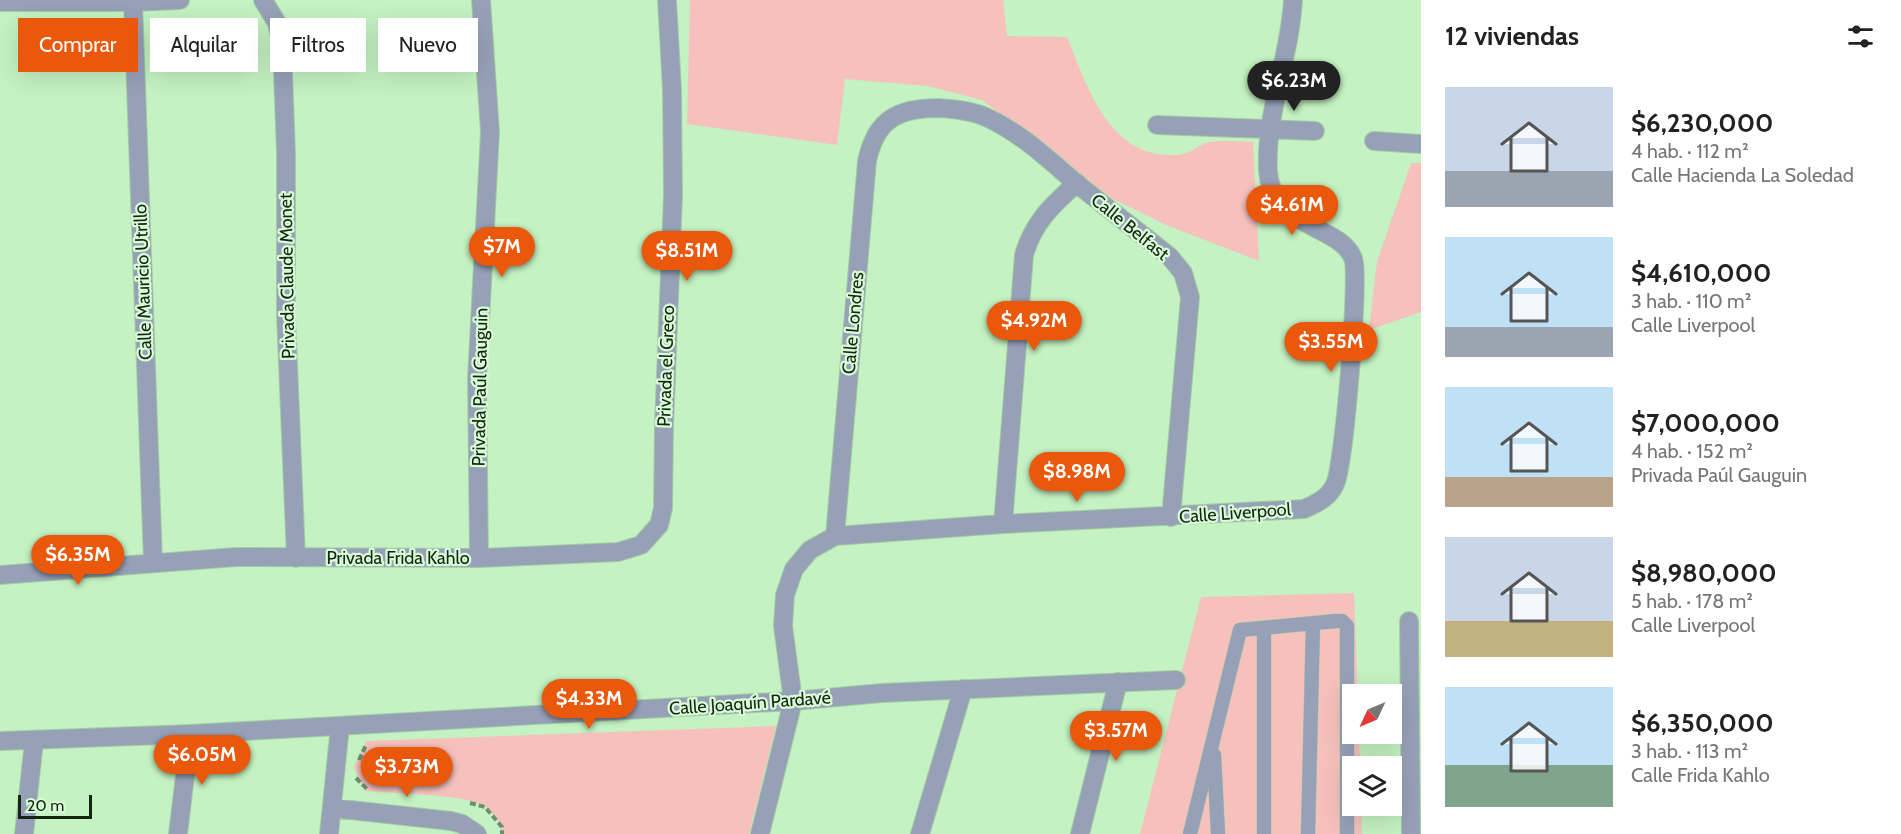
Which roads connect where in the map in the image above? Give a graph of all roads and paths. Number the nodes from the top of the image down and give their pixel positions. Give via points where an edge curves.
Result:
1 (180, 0) edge
2 (263, 0) edge
3 (481, 0) edge
4 (667, 0) edge
5 (1293, 0) edge
6 (0, 2) edge
7 (133, 2) junction
8 (891, 118) joint
9 (1157, 125) dead end
10 (1271, 128) junction
11 (1315, 131) dead end
12 (1374, 141) dead end
13 (1421, 144) edge
14 (1077, 183) junction
15 (1171, 518) junction
16 (1003, 524) junction
17 (835, 536) junction
18 (641, 545) joint
19 (296, 558) junction
20 (479, 558) junction
21 (153, 562) junction
22 (0, 575) edge
23 (1409, 621) dead end
24 (1313, 623) junction
25 (1264, 628) junction
26 (1176, 680) dead end
27 (1118, 682) junction
28 (963, 689) junction
29 (793, 701) junction
30 (340, 726) junction
31 (190, 734) junction
32 (0, 741) edge
33 (34, 741) junction
34 (1213, 741) junction
35 (372, 744) dead end
36 (358, 765) dead end
37 (332, 808) junction
38 (24, 834) edge
39 (178, 834) edge
40 (329, 834) edge
41 (477, 834) edge
42 (760, 834) edge
43 (920, 834) edge
44 (1080, 834) edge
45 (1190, 834) edge
46 (1218, 834) edge
47 (1264, 834) edge
48 (1308, 834) edge
49 (1347, 834) edge
50 (1411, 834) edge

1 - 7 street
2 - 19 street, Privada Claude Monet via 277,23 282,46 286,315
3 - 20 street, Privada Paúl Gauguin via 490,132 477,378
4 - 18 street, Privada el Greco via 673,195 663,508 659,525
5 - 10 street, Calle Liverpool
6 - 7 street
7 - 21 street, Calle Mauricio Utrillo
8 - 14 street, Calle Belfast via 925,108 986,116 1022,136
8 - 17 street, Calle Londres via 871,142 867,161
9 - 10 street
10 - 11 street
10 - 15 street, Calle Liverpool via 1268,171 1278,201 1291,214 1347,249 1356,267 1340,468 1330,493 1304,509
12 - 13 street
14 - 15 street, Calle Belfast via 1170,257 1188,286
14 - 16 street via 1040,219 1024,255
15 - 16 street, Calle Liverpool
16 - 17 street, Calle Liverpool
17 - 29 street via 810,550 794,569 785,595 783,626
18 - 20 street, Privada Frida Kahlo via 618,552
19 - 20 street, Privada Frida Kahlo
19 - 21 street, Privada Frida Kahlo
21 - 22 street, Privada Frida Kahlo
23 - 50 street
24 - 25 lane
24 - 48 lane
24 - 49 lane via 1342,621 1347,626
25 - 34 lane via 1240,630
25 - 47 lane
26 - 27 street, Calle Joaquín Pardavé
27 - 28 street, Calle Joaquín Pardavé
27 - 44 street
28 - 29 street, Calle Joaquín Pardavé
28 - 43 street
29 - 30 street, Calle Joaquín Pardavé
29 - 42 street
30 - 31 street, Calle Joaquín Pardavé
30 - 37 street
31 - 33 street, Calle Joaquín Pardavé
31 - 39 street
32 - 33 street, Calle Joaquín Pardavé
33 - 38 street
34 - 45 lane
34 - 46 lane
35 - 36 path via 364,746
37 - 40 street
37 - 41 street via 451,821

